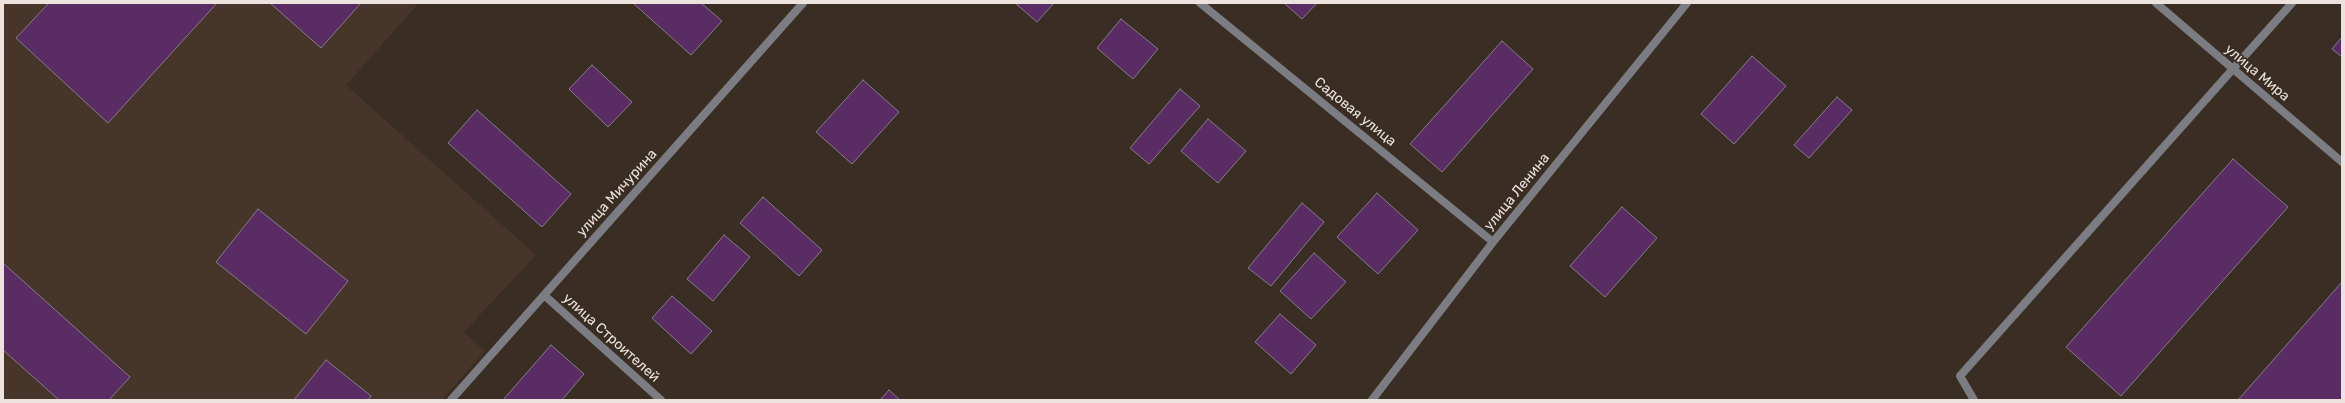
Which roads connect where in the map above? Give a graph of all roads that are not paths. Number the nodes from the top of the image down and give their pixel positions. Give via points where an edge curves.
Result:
1 (803, 3) edge
2 (1200, 3) edge
3 (1687, 3) edge
4 (2156, 3) edge
5 (2292, 3) edge
6 (2232, 70) junction
7 (2342, 162) edge
8 (1493, 242) junction
9 (544, 294) junction
10 (451, 400) edge
11 (661, 400) edge
12 (1372, 400) edge
13 (1974, 400) edge

1 - 9 street, улица Мичурина
2 - 8 street, Садовая улица
3 - 8 street, улица Ленина
4 - 6 street, улица Мира
5 - 6 street
6 - 7 street, улица Мира
6 - 13 street via 1960,376
8 - 12 street, улица Ленина
9 - 10 street, улица Мичурина
9 - 11 street, улица Строителей

